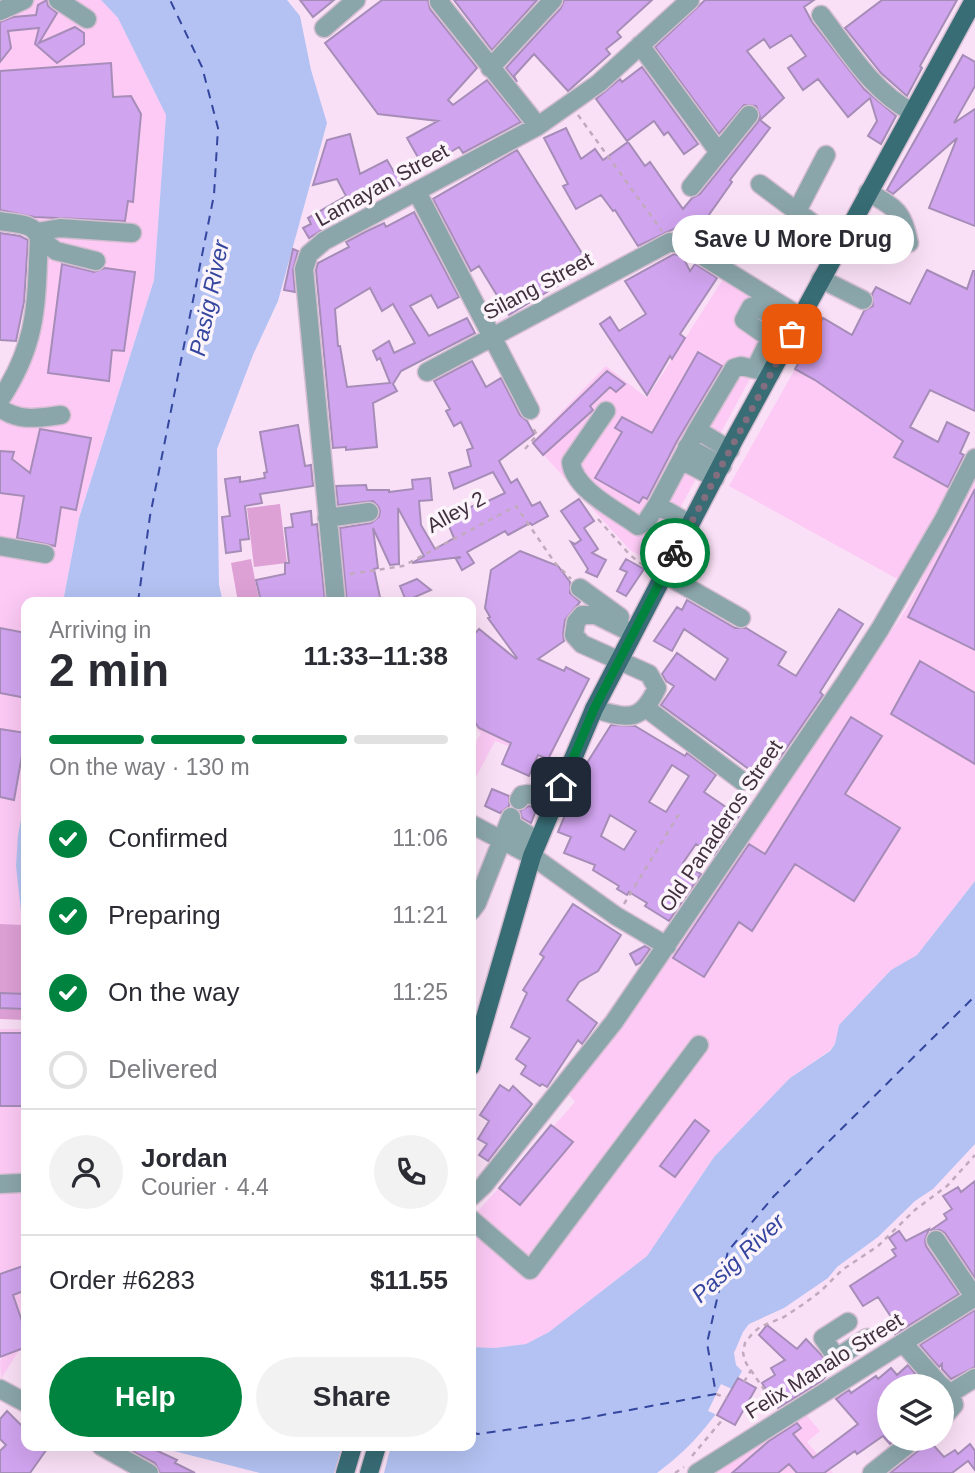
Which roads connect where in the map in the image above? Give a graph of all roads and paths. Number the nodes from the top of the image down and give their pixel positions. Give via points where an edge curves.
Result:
1 (24, 0) edge
2 (58, 0) edge
3 (356, 0) edge
4 (553, 0) edge
5 (690, 0) edge
6 (974, 0) edge
7 (440, 1) edge
8 (0, 11) edge
9 (821, 15) dead end
10 (87, 19) dead end
11 (324, 28) dead end
12 (640, 45) junction
13 (490, 68) junction
14 (570, 105) junction
15 (912, 112) junction
16 (749, 115) dead end
17 (538, 126) junction
18 (718, 151) junction
19 (826, 155) dead end
20 (760, 184) dead end
21 (691, 187) dead end
22 (417, 192) junction
23 (868, 192) junction
24 (797, 211) junction
25 (0, 221) edge
26 (132, 233) dead end
27 (38, 235) junction
28 (670, 242) junction
29 (842, 242) junction
30 (909, 243) dead end
31 (96, 261) dead end
32 (821, 279) junction
33 (863, 300) dead end
34 (798, 323) junction
35 (492, 336) junction
36 (763, 371) junction
37 (427, 372) dead end
38 (7, 376) edge
39 (0, 400) edge
40 (0, 408) edge
41 (530, 410) joint
42 (606, 411) dead end
43 (61, 415) dead end
44 (697, 430) junction
45 (526, 449) dead end
46 (684, 454) junction
47 (975, 458) edge
48 (723, 465) junction
49 (657, 505) junction
50 (591, 510) dead end
51 (369, 512) dead end
52 (327, 518) junction
53 (690, 524) junction
54 (0, 546) edge
55 (45, 554) dead end
56 (662, 577) junction
57 (333, 579) junction
58 (580, 588) joint
59 (335, 597) edge
60 (741, 618) dead end
61 (634, 629) junction
62 (619, 659) junction
63 (646, 708) junction
64 (594, 709) junction
65 (742, 781) dead end
66 (519, 800) dead end
67 (555, 801) junction
68 (679, 814) dead end
69 (476, 827) edge
70 (502, 842) junction
71 (535, 849) junction
72 (476, 904) edge
73 (616, 916) junction
74 (667, 947) junction
75 (699, 1045) dead end
76 (476, 1049) edge
77 (975, 1155) edge
78 (21, 1183) dead end
79 (0, 1184) edge
80 (476, 1192) edge
81 (476, 1223) edge
82 (936, 1240) dead end
83 (975, 1297) edge
84 (848, 1322) dead end
85 (867, 1338) dead end
86 (903, 1343) junction
87 (751, 1370) junction
88 (933, 1374) edge
89 (975, 1378) edge
90 (744, 1381) dead end
91 (954, 1385) edge
92 (0, 1389) edge
93 (716, 1394) dead end
94 (727, 1398) dead end
95 (21, 1401) edge
96 (748, 1403) dead end
97 (723, 1419) dead end
98 (784, 1419) junction
99 (760, 1420) dead end
100 (106, 1451) edge
101 (352, 1451) edge
102 (376, 1451) edge
103 (900, 1451) edge
104 (121, 1466) edge
105 (149, 1473) edge
106 (345, 1473) edge
107 (369, 1473) edge
108 (675, 1473) edge
109 (697, 1473) edge
110 (872, 1473) edge

1 - 8 street
2 - 10 street
3 - 11 street
4 - 13 street
5 - 12 street, Lamayan Street
6 - 15 main road
7 - 13 street
9 - 15 street via 867,75 890,99
12 - 14 street, Lamayan Street
12 - 18 street
13 - 17 street
14 - 17 street, Lamayan Street
14 - 28 path
15 - 23 main road
16 - 18 street
17 - 22 street, Lamayan Street
18 - 21 street
19 - 24 street
20 - 24 street
22 - 35 street
22 - 52 street, Lamayan Street via 324,241 309,254 304,269
23 - 29 main road
23 - 30 street via 901,215
24 - 29 street
25 - 27 street via 31,226
26 - 27 street via 60,228
27 - 31 street via 57,251
27 - 38 street via 35,320 24,359
28 - 34 street via 685,245
28 - 35 street, Silang Street
29 - 32 main road
32 - 33 street
32 - 34 main road
34 - 36 main road
34 - 36 street via 751,307 746,322 769,341
35 - 37 street, Silang Street
35 - 41 street
36 - 44 street via 734,368
36 - 48 main road
38 - 39 street
40 - 43 street via 27,419
41 - 45 path via 529,421 537,435
42 - 49 street via 571,462 575,477 638,526
44 - 46 street
44 - 48 street
46 - 48 street
46 - 49 street
47 - 74 street, Old Panaderos Street via 880,629
48 - 53 main road
49 - 53 street
50 - 56 path via 630,555
51 - 52 street
52 - 57 street, Lamayan Street
53 - 56 main road
54 - 55 street
56 - 60 street
56 - 61 main road
57 - 58 path, Alley 2 via 403,566 516,506 555,563
57 - 59 street, Lamayan Street
58 - 61 street
61 - 62 main road
61 - 62 street via 596,615 582,615 576,622 574,635 582,644
62 - 63 street via 649,674 654,682 657,688
62 - 64 main road
63 - 64 street via 639,715 623,717
63 - 65 street
64 - 67 main road
66 - 67 street via 528,794
67 - 71 main road
68 - 73 path
69 - 70 street
70 - 71 street
70 - 71 street via 510,820
70 - 72 street
71 - 73 street
71 - 76 main road
73 - 74 street
74 - 80 street, Old Panaderos Street via 614,1022
75 - 81 street via 530,1270
77 - 87 path via 878,1246 784,1318 752,1334 743,1353
78 - 79 street
82 - 83 street
83 - 86 street, Felix Manalo Street
84 - 85 street via 823,1338 834,1354 838,1357
86 - 88 street
86 - 98 street, Felix Manalo Street
87 - 90 path
87 - 98 path
89 - 91 street
92 - 95 street
93 - 94 path
96 - 99 path via 761,1410
97 - 108 path
98 - 109 street, Felix Manalo Street
100 - 104 street
101 - 106 main road
102 - 107 main road
103 - 110 street
104 - 105 street

